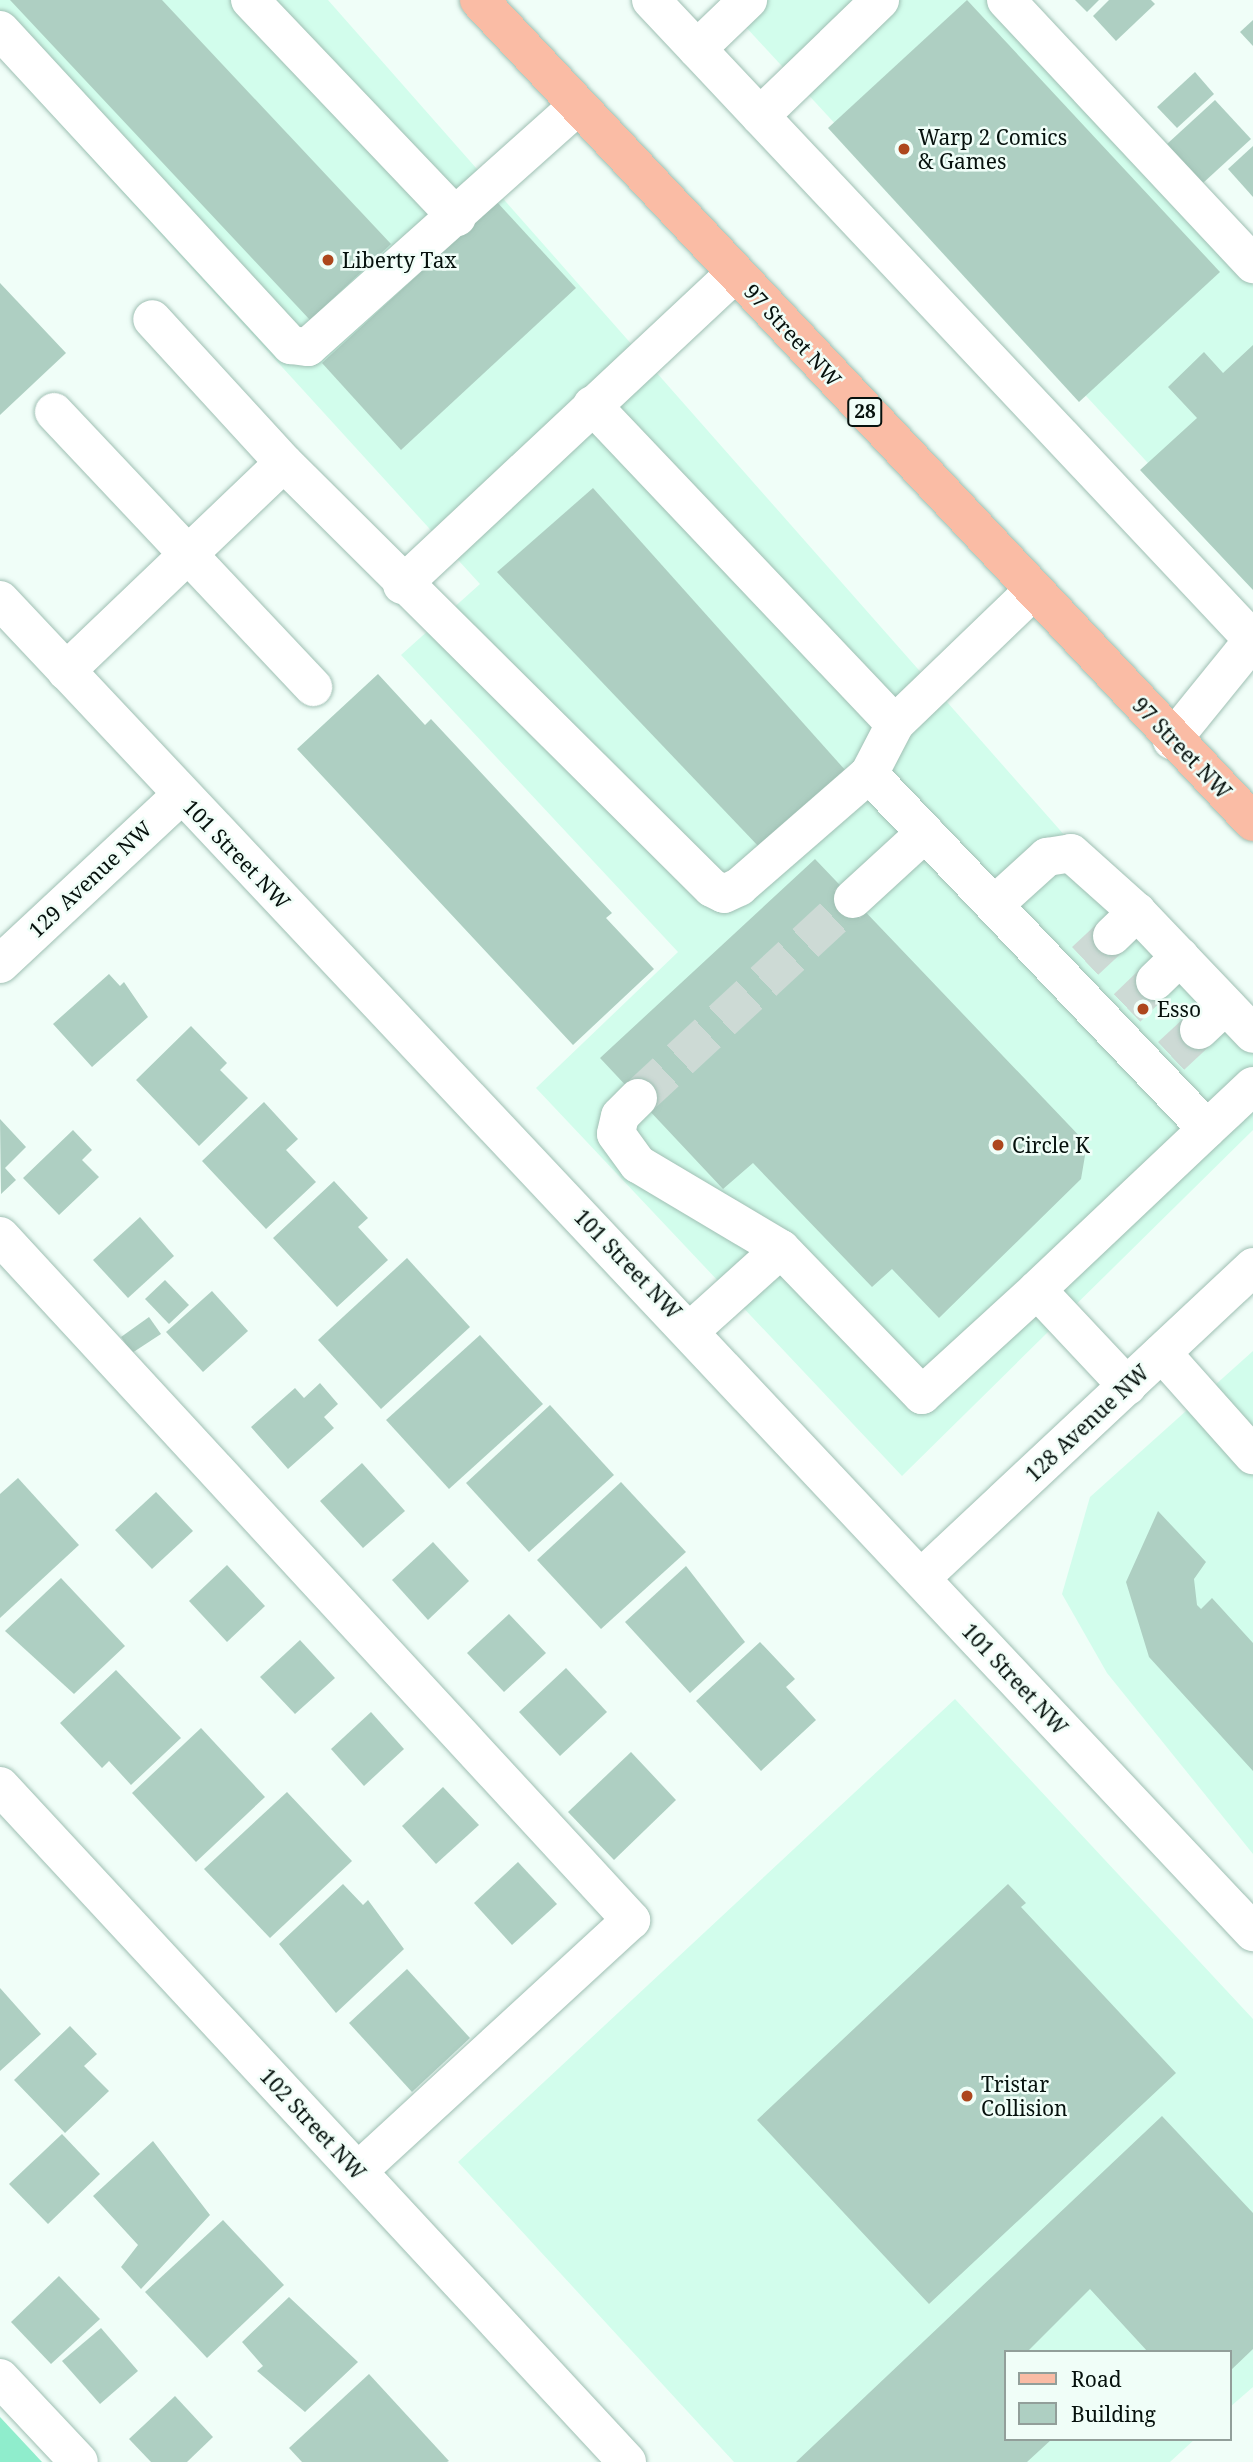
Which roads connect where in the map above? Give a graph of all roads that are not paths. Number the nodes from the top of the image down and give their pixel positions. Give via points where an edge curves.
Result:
1 (250, 0) edge
2 (479, 0) edge
3 (651, 0) edge
4 (748, 0) edge
5 (880, 0) edge
6 (1006, 0) edge
7 (0, 30) edge
8 (697, 49) junction
9 (578, 106) junction
10 (760, 116) junction
11 (457, 217) junction
12 (1253, 264) edge
13 (735, 273) junction
14 (152, 319) dead end
15 (592, 405) junction
16 (54, 412) dead end
17 (284, 463) junction
18 (189, 554) junction
19 (402, 585) junction
20 (1033, 591) junction
21 (0, 600) edge
22 (66, 671) junction
23 (313, 687) dead end
24 (895, 724) junction
25 (1172, 740) junction
26 (869, 774) junction
27 (181, 795) junction
28 (1253, 822) edge
29 (925, 833) junction
30 (853, 899) tunnel mouth
31 (993, 905) junction
32 (1100, 947) junction
33 (0, 964) edge
34 (1253, 1034) edge
35 (1253, 1086) edge
36 (638, 1098) tunnel mouth
37 (1207, 1129) junction
38 (0, 1236) edge
39 (781, 1249) junction
40 (1253, 1268) edge
41 (1037, 1290) junction
42 (691, 1330) junction
43 (1162, 1353) junction
44 (1127, 1385) junction
45 (1253, 1455) edge
46 (921, 1578) junction
47 (0, 1786) edge
48 (1253, 1932) edge
49 (358, 2171) junction
50 (0, 2378) edge
51 (79, 2462) edge
52 (627, 2462) edge

1 - 11 street
2 - 9 main road, 97 Street NW / 28
3 - 8 street
4 - 8 street
5 - 10 street
6 - 12 street
7 - 11 street via 291,345 308,347
8 - 10 street
9 - 11 street
9 - 13 main road, 97 Street NW / 28
10 - 25 street via 1253,640
13 - 15 street
13 - 20 main road, 97 Street NW / 28
14 - 17 street
15 - 19 street
15 - 24 street
16 - 18 street
17 - 18 street
17 - 19 street
18 - 22 street
18 - 23 street
19 - 26 street via 724,894
20 - 24 street
20 - 25 main road, 97 Street NW / 28
21 - 22 street, 101 Street NW
22 - 27 street, 101 Street NW
24 - 26 street
25 - 28 main road, 97 Street NW / 28
26 - 29 street
27 - 33 street, 129 Avenue NW
27 - 42 street, 101 Street NW
29 - 30 street
29 - 31 street
31 - 32 street
31 - 32 street via 1047,857 1071,853
32 - 34 street via 1167,969 1212,1018
32 - 37 street via 1118,1017 1162,1064
35 - 37 street
36 - 39 street via 620,1116 616,1134 638,1164
37 - 41 street
38 - 49 street via 631,1920
39 - 41 street via 922,1395
39 - 42 street
40 - 43 street, 128 Avenue NW
41 - 44 street
42 - 46 street, 101 Street NW
43 - 44 street, 128 Avenue NW
43 - 45 street
44 - 46 street, 128 Avenue NW
46 - 48 street, 101 Street NW
47 - 49 street, 102 Street NW
49 - 52 street, 102 Street NW
50 - 51 street

